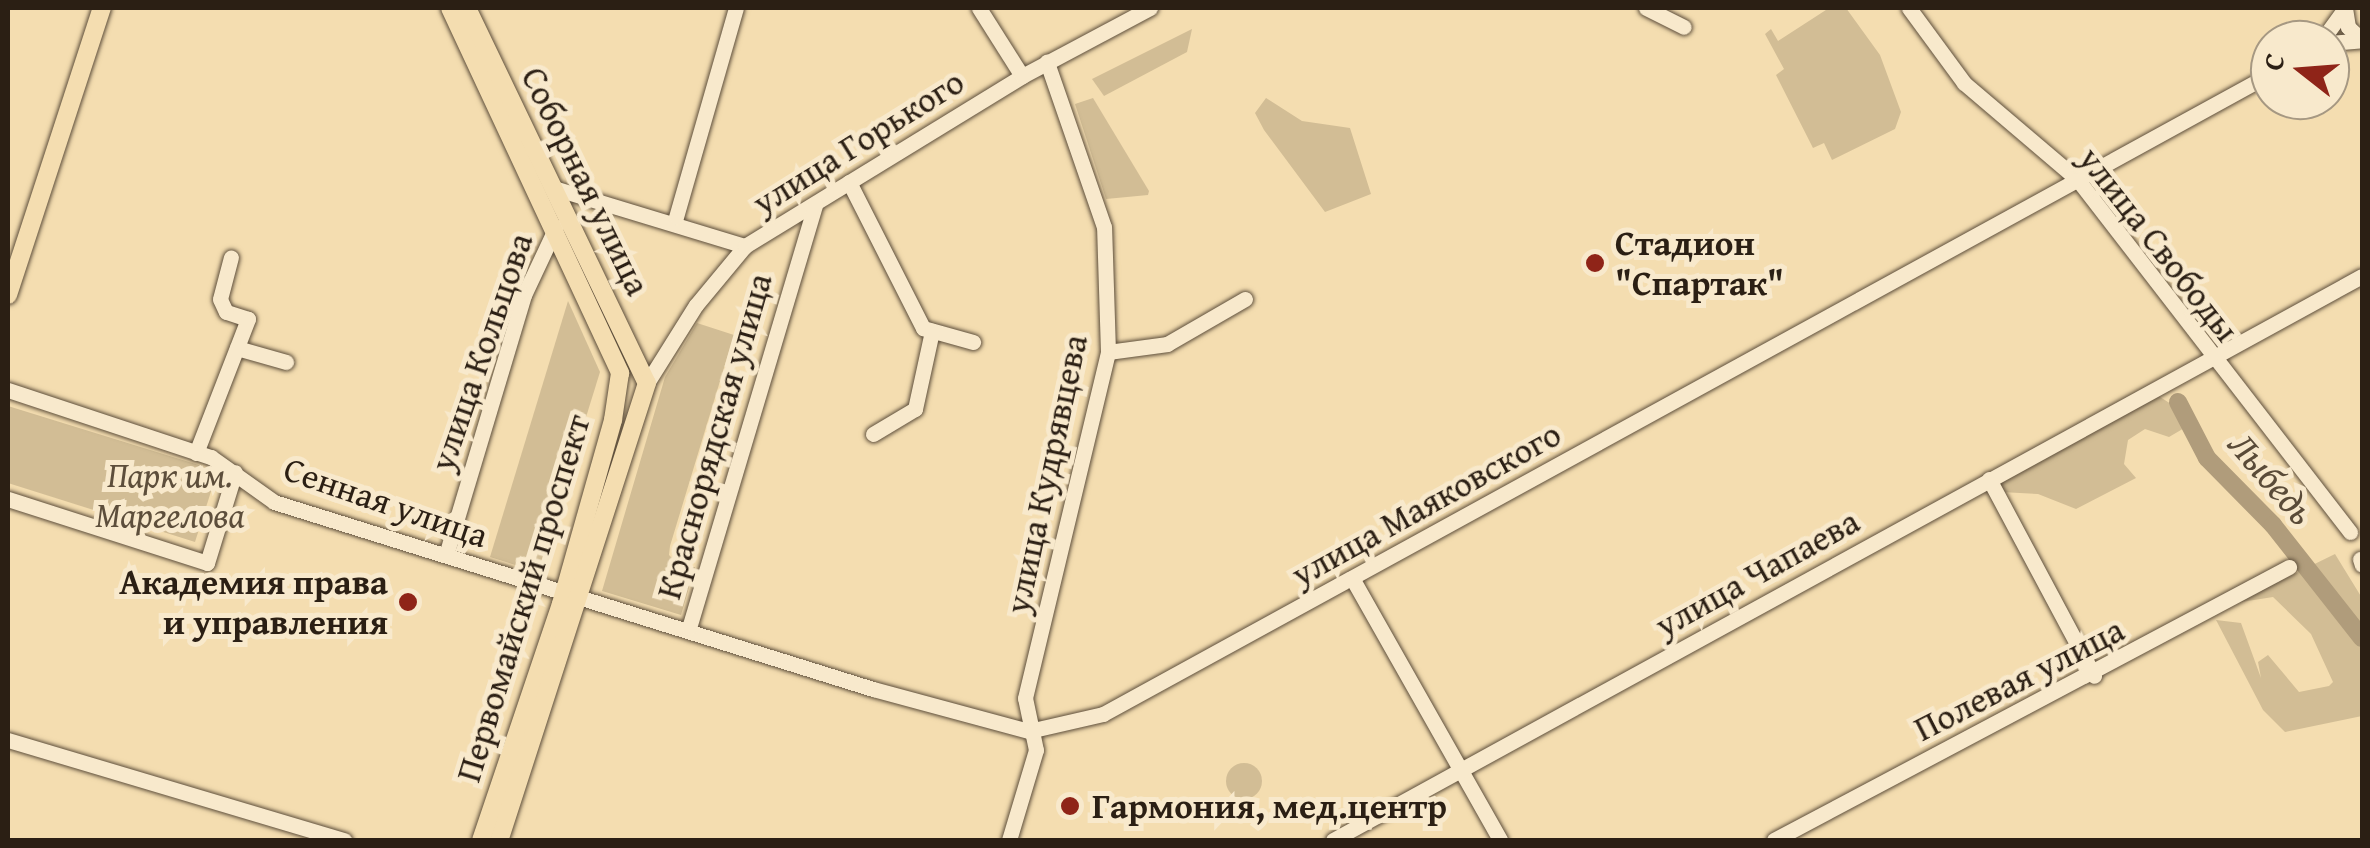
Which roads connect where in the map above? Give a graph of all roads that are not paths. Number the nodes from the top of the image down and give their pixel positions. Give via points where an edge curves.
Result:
1 (102, 8) edge
2 (450, 8) edge
3 (467, 8) edge
4 (736, 8) edge
5 (979, 8) edge
6 (1150, 8) edge
7 (1646, 8) edge
8 (1908, 8) edge
9 (2345, 8) edge
10 (1684, 28) dead end
11 (2362, 40) edge
12 (1047, 62) junction
13 (1022, 76) junction
14 (2250, 85) edge
15 (2078, 180) junction
16 (848, 182) junction
17 (554, 188) junction
18 (815, 204) junction
19 (676, 218) dead end
20 (556, 226) junction
21 (745, 246) junction
22 (231, 258) dead end
23 (2362, 276) edge
24 (8, 295) edge
25 (1245, 299) dead end
26 (932, 331) junction
27 (973, 342) dead end
28 (237, 348) junction
29 (1108, 352) junction
30 (2212, 359) junction
31 (286, 362) dead end
32 (620, 372) joint
33 (648, 383) junction
34 (8, 390) edge
35 (873, 434) dead end
36 (196, 452) junction
37 (235, 472) junction
38 (1990, 479) junction
39 (8, 498) edge
40 (2355, 537) edge
41 (446, 555) junction
42 (2289, 567) dead end
43 (1352, 578) junction
44 (572, 592) junction
45 (690, 628) junction
46 (2094, 676) junction
47 (1030, 731) junction
48 (8, 740) edge
49 (1460, 771) junction
50 (344, 840) edge
51 (481, 840) edge
52 (499, 840) edge
53 (1008, 840) edge
54 (1333, 840) edge
55 (1500, 840) edge
56 (1774, 840) edge

1 - 24 main road
2 - 20 main road, Соборная улица
3 - 17 main road, Соборная улица
4 - 19 street
5 - 13 street
6 - 12 street, улица Горького
7 - 10 street
8 - 15 street, улица Свободы via 1964,83
9 - 11 street via 2348,27
12 - 13 street, улица Горького
12 - 29 street, улица Кудрявцева via 1104,227
13 - 16 street, улица Горького
14 - 15 street, улица Маяковского
15 - 30 street, улица Свободы
15 - 43 street, улица Маяковского
16 - 18 street, улица Горького
16 - 26 street via 923,328
17 - 21 street
17 - 33 main road, Соборная улица
18 - 21 street, улица Горького
18 - 45 street, Краснорядская улица
20 - 32 main road, Соборная улица
20 - 41 street, улица Кольцова via 524,295
21 - 33 street, улица Горького via 696,305
22 - 28 street via 220,299 226,312 248,318
23 - 30 street, улица Чапаева
25 - 29 street via 1167,344
26 - 27 street
26 - 35 street via 915,409
28 - 31 street
28 - 36 street
29 - 47 street, улица Кудрявцева via 1025,698
30 - 38 street, улица Чапаева
30 - 40 street, улица Свободы
32 - 44 main road, Первомайский проспект
33 - 44 main road, Первомайский проспект
34 - 36 street, Сенная улица
36 - 37 street, Сенная улица
37 - 39 street via 207,563
37 - 41 street, Сенная улица via 274,502
38 - 46 street
38 - 49 street, улица Чапаева
41 - 44 street, Сенная улица
42 - 46 street, Полевая улица
43 - 47 street, улица Маяковского via 1103,714
43 - 49 street
44 - 45 street, улица Маяковского
44 - 51 main road, Первомайский проспект
44 - 52 main road, Первомайский проспект
45 - 47 street, улица Маяковского via 874,690
46 - 56 street, Полевая улица
47 - 53 street, улица Кудрявцева via 1036,750
48 - 50 street
49 - 54 street, улица Чапаева
49 - 55 street

